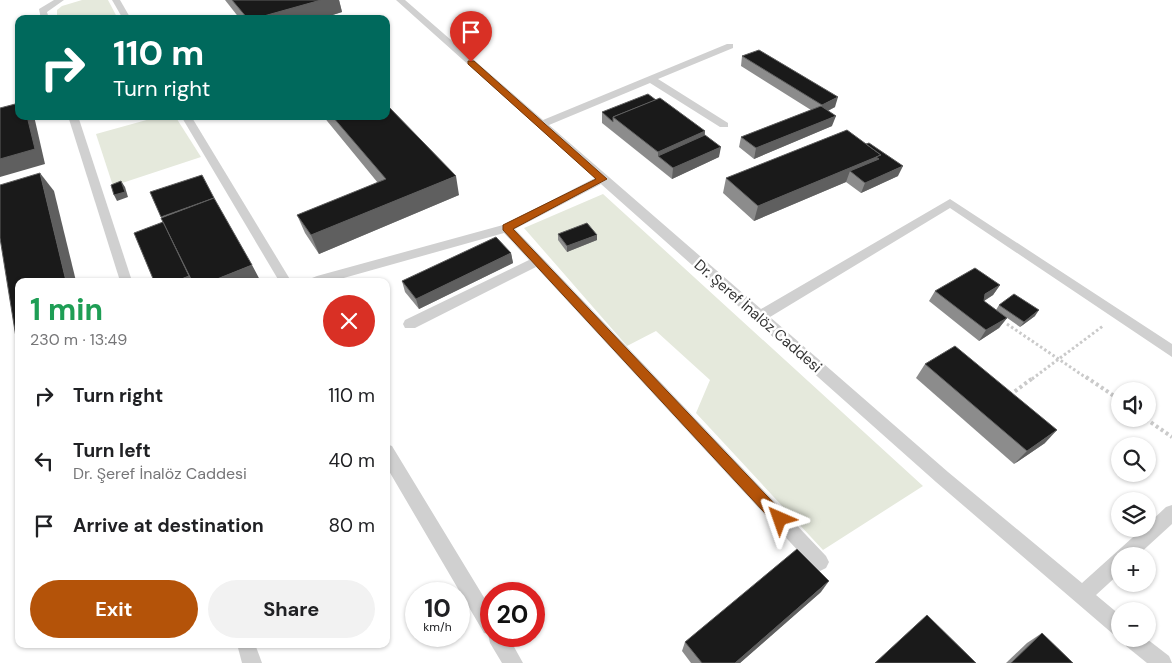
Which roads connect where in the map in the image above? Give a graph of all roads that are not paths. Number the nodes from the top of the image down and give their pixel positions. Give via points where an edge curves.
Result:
1 (60, 0) edge
2 (116, 0) edge
3 (400, 0) edge
4 (44, 15) edge
5 (125, 15) edge
6 (730, 46) dead end
7 (651, 79) junction
8 (74, 120) edge
9 (188, 120) edge
10 (542, 124) junction
11 (724, 125) dead end
12 (602, 179) junction
13 (507, 228) junction
14 (536, 262) junction
15 (125, 278) edge
16 (283, 278) edge
17 (328, 278) edge
18 (760, 317) junction
19 (410, 324) dead end
20 (1172, 351) edge
21 (390, 458) edge
22 (1172, 513) edge
23 (1135, 547) edge
24 (820, 562) dead end
25 (1111, 569) edge
26 (1082, 595) junction
27 (480, 608) edge
28 (1111, 619) edge
29 (504, 647) edge
30 (1143, 647) edge
31 (247, 648) edge
32 (252, 663) edge
33 (514, 663) edge
34 (1162, 663) edge

1 - 4 lane via 42,11
2 - 5 lane
3 - 10 lane, Dr. Şeref İnalöz Caddesi
6 - 7 lane
7 - 10 lane
7 - 11 lane
8 - 15 lane
9 - 16 lane
10 - 12 lane, Dr. Şeref İnalöz Caddesi
12 - 13 lane
12 - 18 lane, Dr. Şeref İnalöz Caddesi
13 - 14 lane
13 - 17 lane
14 - 19 lane
14 - 24 lane
18 - 20 lane via 950,203
18 - 26 lane, Dr. Şeref İnalöz Caddesi
21 - 27 lane
22 - 23 lane
25 - 26 lane
26 - 28 lane, Dr. Şeref İnalöz Caddesi
29 - 33 lane
30 - 34 lane
31 - 32 lane

